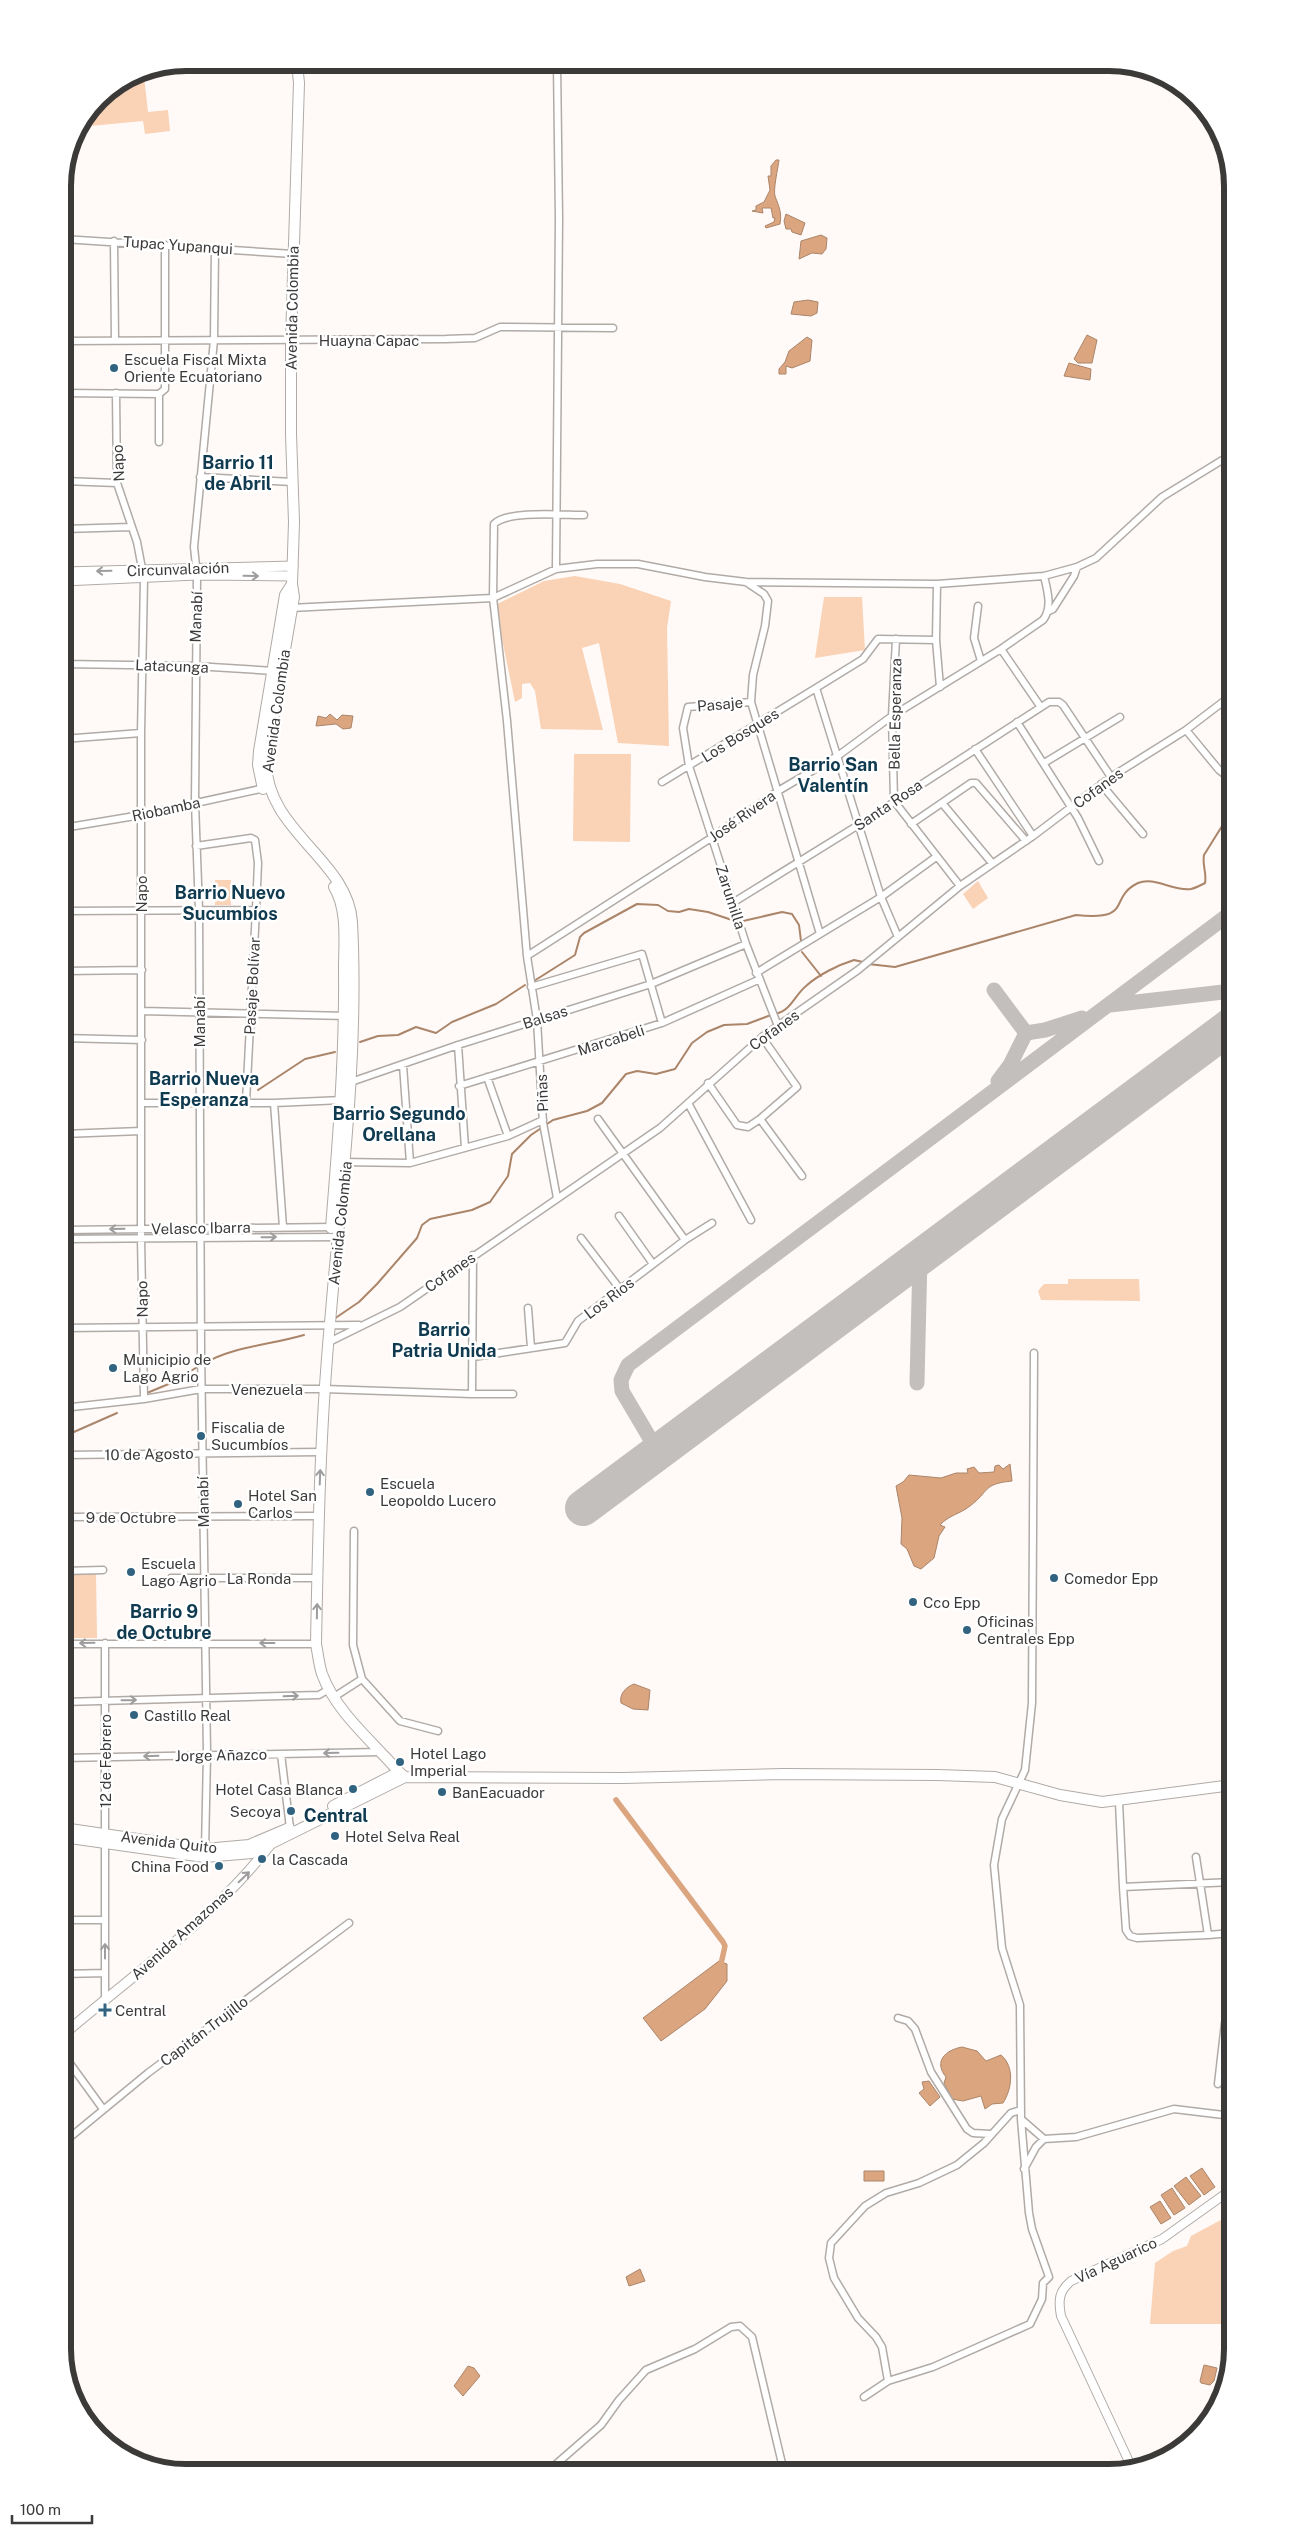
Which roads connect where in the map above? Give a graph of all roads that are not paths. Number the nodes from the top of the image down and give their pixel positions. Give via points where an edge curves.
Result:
1 (298, 71) edge
2 (557, 71) edge
3 (71, 239) edge
4 (114, 241) junction
5 (165, 245) junction
6 (215, 248) junction
7 (293, 254) junction
8 (556, 326) junction
9 (613, 328) dead end
10 (115, 340) junction
11 (165, 340) junction
12 (214, 340) junction
13 (291, 340) junction
14 (71, 341) edge
15 (71, 393) edge
16 (116, 393) junction
17 (159, 394) junction
18 (158, 442) dead end
19 (1224, 459) edge
20 (200, 477) junction
21 (71, 481) edge
22 (293, 482) junction
23 (117, 483) junction
24 (557, 515) junction
25 (584, 515) dead end
26 (132, 527) junction
27 (71, 528) edge
28 (1077, 567) junction
29 (556, 569) junction
30 (196, 572) junction
31 (142, 574) junction
32 (292, 575) junction
33 (71, 576) edge
34 (1044, 576) junction
35 (746, 582) junction
36 (937, 584) junction
37 (493, 598) junction
38 (978, 606) dead end
39 (288, 608) junction
40 (1048, 612) junction
41 (896, 639) junction
42 (936, 640) junction
43 (1001, 650) junction
44 (982, 661) junction
45 (71, 664) edge
46 (142, 665) junction
47 (194, 666) junction
48 (278, 672) junction
49 (940, 686) junction
50 (816, 688) junction
51 (1224, 701) edge
52 (752, 702) junction
53 (1040, 706) junction
54 (688, 707) joint
55 (892, 716) junction
56 (1120, 717) dead end
57 (1017, 722) junction
58 (758, 724) junction
59 (1186, 730) junction
60 (141, 733) junction
61 (71, 738) edge
62 (1085, 738) junction
63 (975, 749) junction
64 (839, 755) junction
65 (1044, 763) junction
66 (689, 766) junction
67 (1224, 774) edge
68 (1111, 777) junction
69 (662, 782) dead end
70 (1101, 784) junction
71 (266, 788) junction
72 (778, 791) junction
73 (894, 801) junction
74 (195, 803) junction
75 (942, 803) junction
76 (1071, 807) junction
77 (141, 815) junction
78 (860, 824) junction
79 (911, 824) junction
80 (71, 827) edge
81 (1142, 834) dead end
82 (1033, 836) junction
83 (711, 838) junction
84 (1026, 841) junction
85 (196, 846) junction
86 (936, 857) junction
87 (1099, 861) dead end
88 (798, 863) junction
89 (992, 863) junction
90 (960, 886) junction
91 (881, 897) junction
92 (734, 902) junction
93 (199, 910) junction
94 (256, 910) junction
95 (71, 911) edge
96 (141, 911) junction
97 (820, 934) junction
98 (898, 937) junction
99 (746, 944) junction
100 (527, 956) junction
101 (142, 970) junction
102 (71, 971) edge
103 (757, 976) junction
104 (651, 984) junction
105 (531, 987) junction
106 (142, 1011) junction
107 (199, 1013) junction
108 (251, 1014) junction
109 (348, 1016) junction
110 (537, 1020) junction
111 (662, 1023) junction
112 (778, 1026) junction
113 (762, 1037) junction
114 (71, 1038) edge
115 (142, 1040) junction
116 (458, 1045) junction
117 (541, 1062) junction
118 (403, 1065) junction
119 (488, 1077) junction
120 (347, 1083) junction
121 (708, 1083) junction
122 (459, 1086) junction
123 (346, 1100) junction
124 (142, 1102) junction
125 (199, 1102) junction
126 (246, 1102) junction
127 (274, 1103) junction
128 (688, 1103) junction
129 (598, 1119) dead end
130 (760, 1119) junction
131 (542, 1120) junction
132 (141, 1131) junction
133 (71, 1134) edge
134 (508, 1136) junction
135 (465, 1148) junction
136 (622, 1154) junction
137 (341, 1162) junction
138 (410, 1164) junction
139 (802, 1176) dead end
140 (557, 1198) junction
141 (619, 1216) dead end
142 (751, 1220) dead end
143 (712, 1223) dead end
144 (283, 1227) junction
145 (200, 1228) junction
146 (141, 1229) junction
147 (71, 1230) edge
148 (337, 1231) junction
149 (141, 1238) junction
150 (200, 1238) junction
151 (581, 1238) dead end
152 (71, 1239) edge
153 (685, 1240) junction
154 (473, 1255) junction
155 (653, 1264) junction
156 (620, 1289) junction
157 (528, 1308) dead end
158 (330, 1324) junction
159 (201, 1325) junction
160 (359, 1325) junction
161 (71, 1326) edge
162 (142, 1326) junction
163 (329, 1342) junction
164 (531, 1348) junction
165 (1034, 1353) dead end
166 (473, 1358) junction
167 (201, 1389) junction
168 (324, 1389) junction
169 (472, 1394) junction
170 (514, 1394) dead end
171 (144, 1399) junction
172 (71, 1407) edge
173 (321, 1452) junction
174 (202, 1454) junction
175 (71, 1455) edge
176 (319, 1516) junction
177 (71, 1517) edge
178 (203, 1517) junction
179 (354, 1531) dead end
180 (103, 1570) dead end
181 (71, 1571) edge
182 (171, 1578) dead end
183 (205, 1578) junction
184 (317, 1578) junction
185 (105, 1643) junction
186 (206, 1643) junction
187 (71, 1644) edge
188 (316, 1644) junction
189 (362, 1679) junction
190 (331, 1693) junction
191 (206, 1698) junction
192 (104, 1701) junction
193 (71, 1702) edge
194 (438, 1731) dead end
195 (380, 1752) junction
196 (207, 1754) junction
197 (281, 1754) junction
198 (71, 1758) edge
199 (103, 1758) junction
200 (402, 1775) junction
201 (1019, 1783) junction
202 (1224, 1786) edge
203 (1119, 1802) junction
204 (290, 1828) junction
205 (71, 1830) edge
206 (71, 1837) edge
207 (105, 1838) junction
208 (271, 1844) junction
209 (205, 1853) junction
210 (1196, 1857) dead end
211 (1224, 1882) edge
212 (1200, 1883) junction
213 (1123, 1887) junction
214 (71, 1920) edge
215 (105, 1920) junction
216 (349, 1923) dead end
217 (1224, 1934) edge
218 (1208, 1935) junction
219 (105, 1973) junction
220 (71, 1974) edge
221 (105, 2000) junction
222 (898, 2018) dead end
223 (71, 2028) edge
224 (1224, 2031) edge
225 (71, 2066) edge
226 (1218, 2084) dead end
227 (103, 2110) junction
228 (1021, 2110) junction
229 (1224, 2115) edge
230 (1021, 2119) junction
231 (990, 2134) junction
232 (71, 2136) edge
233 (1044, 2138) junction
234 (1024, 2169) junction
235 (1224, 2195) edge
236 (888, 2382) junction
237 (864, 2397) dead end
238 (1129, 2462) edge
239 (556, 2464) edge
240 (782, 2464) edge

1 - 7 main road, Avenida Colombia
2 - 8 street via 559,219
3 - 4 street, Tupac Yupanqui
4 - 5 street, Tupac Yupanqui
4 - 10 street
5 - 6 street, Tupac Yupanqui
5 - 11 street
6 - 7 street, Tupac Yupanqui
6 - 12 street, Manabí
7 - 13 main road, Avenida Colombia
8 - 9 street, Huayna Capac
8 - 13 street, Huayna Capac via 500,327 475,338
8 - 24 street
10 - 11 street, Huayna Capac
10 - 14 street, Huayna Capac
11 - 12 street, Huayna Capac
11 - 17 street via 165,385
12 - 13 street, Huayna Capac
12 - 20 street, Manabí
13 - 22 main road, Avenida Colombia
15 - 16 street
16 - 17 street
16 - 23 street, Napo
17 - 18 street
19 - 28 street via 1162,497 1096,558
20 - 22 street
20 - 30 street, Manabí via 194,546
21 - 23 street
22 - 32 main road, Avenida Colombia
23 - 26 street, Napo
24 - 25 street
24 - 29 street
24 - 37 street, Piñas via 511,516 494,524
26 - 27 street
26 - 31 street, Napo
28 - 34 street
28 - 40 street, José Rivera via 1053,609
29 - 35 street via 638,564
29 - 37 street
30 - 31 main road, Circunvalación
30 - 32 main road, Circunvalación
30 - 47 street, Manabí
31 - 33 main road, Circunvalación
31 - 46 street, Napo
32 - 39 main road, Avenida Colombia via 294,596
34 - 36 street
34 - 40 street
35 - 36 street
35 - 52 street via 768,600 753,675
36 - 42 street
37 - 39 street
37 - 100 street, Piñas
38 - 44 street via 974,638
39 - 48 main road, Avenida Colombia
40 - 43 street, José Rivera via 1043,620
41 - 42 street
41 - 50 street, Los Bosques via 878,639 863,659
41 - 55 street, Bella Esperanza
42 - 49 street
43 - 44 street, José Rivera
43 - 53 street
44 - 49 street, José Rivera
45 - 46 street, Latacunga
46 - 47 street, Latacunga
46 - 60 street, Napo
47 - 48 street, Latacunga
47 - 74 street, Manabí
48 - 71 main road, Avenida Colombia via 266,760
49 - 55 street, José Rivera
50 - 58 street, Los Bosques
50 - 64 street
51 - 59 street, Cofanes
52 - 54 street, Pasaje
52 - 58 street
53 - 57 street, Santa Rosa
53 - 62 street via 1058,702
54 - 66 street, Zarumilla via 683,728
55 - 64 street, José Rivera
55 - 73 street, Bella Esperanza
56 - 62 street
57 - 63 street, Santa Rosa
57 - 65 street
58 - 66 street, Los Bosques
58 - 72 street
59 - 67 street
59 - 68 street, Cofanes
60 - 61 street
60 - 77 street, Napo
62 - 65 street
62 - 68 street
63 - 73 street, Santa Rosa
63 - 82 street
64 - 72 street, José Rivera
64 - 78 street
65 - 76 street
66 - 69 street, Los Bosques
66 - 83 street, Zarumilla
68 - 70 street, Cofanes
70 - 76 street, Cofanes
70 - 81 street
71 - 74 street, Riobamba
71 - 109 main road, Avenida Colombia via 281,812 337,880 349,906 352,920
72 - 83 street, José Rivera
72 - 88 street
73 - 78 street, Santa Rosa
73 - 79 street
74 - 77 street, Riobamba
74 - 85 street, Manabí
75 - 79 street
75 - 84 street via 971,783 976,783
75 - 89 street
76 - 82 street, Cofanes
76 - 87 street
77 - 80 street, Riobamba
77 - 96 street, Napo
78 - 88 street, Santa Rosa
78 - 91 street
79 - 86 street
82 - 84 street, Cofanes
83 - 92 street, Zarumilla
83 - 100 street, José Rivera
84 - 89 street, Cofanes
85 - 93 street, Manabí
85 - 94 street, Pasaje Bolívar via 255,840 258,863
86 - 90 street
86 - 91 street, Marcabeli
88 - 92 street, Santa Rosa
88 - 97 street
89 - 90 street, Cofanes
90 - 98 street, Cofanes
91 - 97 street, Marcabeli
91 - 98 street
92 - 99 street, Zarumilla
93 - 94 street
93 - 96 street
93 - 107 street, Manabí
94 - 108 street, Pasaje Bolívar
95 - 96 street
96 - 101 street, Napo
97 - 103 street, Marcabeli
98 - 112 street, Cofanes via 858,970
99 - 103 street, Zarumilla
99 - 104 street, Balsas
100 - 105 street, Piñas
101 - 102 street
101 - 106 street, Napo
103 - 111 street, Marcabeli
103 - 112 street, Zarumilla
104 - 105 street via 642,954
104 - 110 street, Balsas
104 - 111 street
105 - 110 street, Piñas
106 - 107 street
106 - 115 street, Napo
107 - 108 street
107 - 125 street, Manabí
108 - 109 street
108 - 126 street, Pasaje Bolívar
109 - 120 main road, Avenida Colombia
110 - 116 street, Balsas
110 - 117 street, Piñas
111 - 117 street, Marcabeli
112 - 113 street, Cofanes
113 - 121 street, Cofanes
113 - 130 street via 796,1087
114 - 115 street
115 - 124 street, Napo
116 - 118 street, Balsas
116 - 122 street
117 - 119 street, Marcabeli
117 - 131 street, Piñas
118 - 120 street, Balsas
118 - 138 street
119 - 122 street, Marcabeli
119 - 134 street
120 - 123 main road, Avenida Colombia
121 - 128 street, Cofanes
121 - 130 street via 737,1125 748,1128
122 - 135 street
123 - 127 street
123 - 137 main road, Avenida Colombia
124 - 125 street
124 - 132 street, Napo
125 - 126 street
125 - 145 street, Manabí
126 - 127 street
127 - 144 street
128 - 136 street, Cofanes via 660,1128
128 - 142 street
129 - 136 street
130 - 139 street
131 - 134 street
131 - 140 street, Piñas
132 - 133 street
132 - 146 street, Napo
134 - 135 street
135 - 138 street
136 - 140 street, Cofanes
136 - 153 street
137 - 138 street
137 - 148 main road, Avenida Colombia
140 - 154 street, Cofanes
141 - 155 street
143 - 153 street, Los Rios
144 - 145 street, Velasco Ibarra
144 - 148 street, Velasco Ibarra
145 - 146 street, Velasco Ibarra
145 - 150 street, Manabí
146 -> 147 street, Velasco Ibarra
146 - 149 street, Napo
150 -> 148 street, Velasco Ibarra
148 - 158 main road, Avenida Colombia
149 - 150 street, Velasco Ibarra
149 - 152 street, Velasco Ibarra
149 - 162 street, Napo
150 - 159 street, Manabí
151 - 156 street
153 - 155 street, Los Rios
154 - 160 street, Cofanes via 400,1307
154 - 166 street
155 - 156 street, Los Rios
156 - 164 street, Los Rios via 578,1321 565,1343
157 - 164 street
158 - 159 street, Cofanes
158 - 160 street, Cofanes
158 - 163 main road, Avenida Colombia
159 - 162 street, Cofanes
159 - 167 street, Manabí
160 - 163 street, Cofanes
161 - 162 street, Cofanes
162 - 171 street, Napo
163 - 168 main road, Avenida Colombia
164 - 166 street, Los Rios
165 - 201 street via 1034,1660 1024,1770
166 - 169 street
167 - 168 street, Venezuela
167 - 171 street, Venezuela
167 - 174 street, Manabí
168 - 169 street, Venezuela
168 - 173 main road, Avenida Colombia
169 - 170 street, Venezuela
171 - 172 street, Venezuela
173 - 174 street, 10 de Agosto
176 -> 173 main road, Avenida Colombia
174 - 175 street, 10 de Agosto
174 - 178 street, Manabí
176 - 178 street, 9 de Octubre
176 - 184 main road, Avenida Colombia
177 - 178 street, 9 de Octubre
178 - 183 street, Manabí
179 - 189 street via 353,1645
180 - 181 street
182 - 183 street, La Ronda
183 - 184 street, La Ronda
183 - 186 street, Manabí
188 -> 184 main road, Avenida Colombia
185 - 186 street
185 -> 187 street
185 - 192 street, 12 de Febrero
188 -> 186 street
186 - 191 street, Manabí
188 - 190 main road, Avenida Colombia via 322,1673
189 - 190 street
189 - 194 street via 400,1721
191 -> 190 street
190 - 195 main road, Avenida Colombia
192 -> 191 street
191 - 196 street, Manabí
192 - 193 street
192 - 199 street, 12 de Febrero
195 -> 197 street, Jorge Añazco
195 - 200 main road, Avenida Colombia
196 - 197 street, Jorge Añazco
196 -> 199 street, Jorge Añazco
196 - 209 street, Manabí
197 - 204 street
198 - 199 street, Jorge Añazco
199 - 207 street, 12 de Febrero
200 - 201 main road via 623,1778 894,1774 995,1777
200 - 204 main road, Avenida Quito
200 - 208 main road, Avenida Quito
201 - 203 main road via 1089,1801
201 - 228 street via 1002,1819 994,1865 1002,1948 1020,2005
202 - 203 main road
203 - 213 street
204 - 209 main road, Avenida Quito via 249,1845
205 - 207 main road, Avenida Quito
206 - 207 main road, Avenida Quito
207 - 209 main road, Avenida Quito
207 - 215 street, 12 de Febrero
208 - 209 main road, Avenida Quito via 252,1853
221 -> 208 main road, Avenida Amazonas via 166,1952 250,1871
210 - 212 street
211 - 212 street
212 - 213 street
212 - 218 street
213 - 218 street via 1126,1930 1130,1936
214 - 215 street
219 -> 215 street, 12 de Febrero
216 - 227 street, Capitán Trujillo
217 - 218 street
219 - 220 street
219 - 221 street, 12 de Febrero
221 - 223 main road, Avenida Amazonas
222 - 231 street via 908,2021 915,2029 931,2072 967,2129 973,2133
224 - 226 street
225 - 227 street
227 - 232 street, Capitán Trujillo
228 - 230 street
228 - 231 street via 1011,2113
229 - 233 street via 1174,2109 1076,2137
230 - 233 street
230 - 234 street
231 - 236 street via 968,2157 943,2173 886,2193 871,2202 831,2243 829,2258 834,2278 858,2318 879,2342
233 - 234 street
234 - 236 street via 1032,2229 1049,2277 1043,2283 1042,2299 1030,2324 933,2367
235 - 238 street, Vía Aguarico via 1162,2239 1071,2281 1060,2295 1061,2316
236 - 237 street
239 - 240 street via 601,2425 646,2370 700,2347 731,2327 740,2326 752,2337

